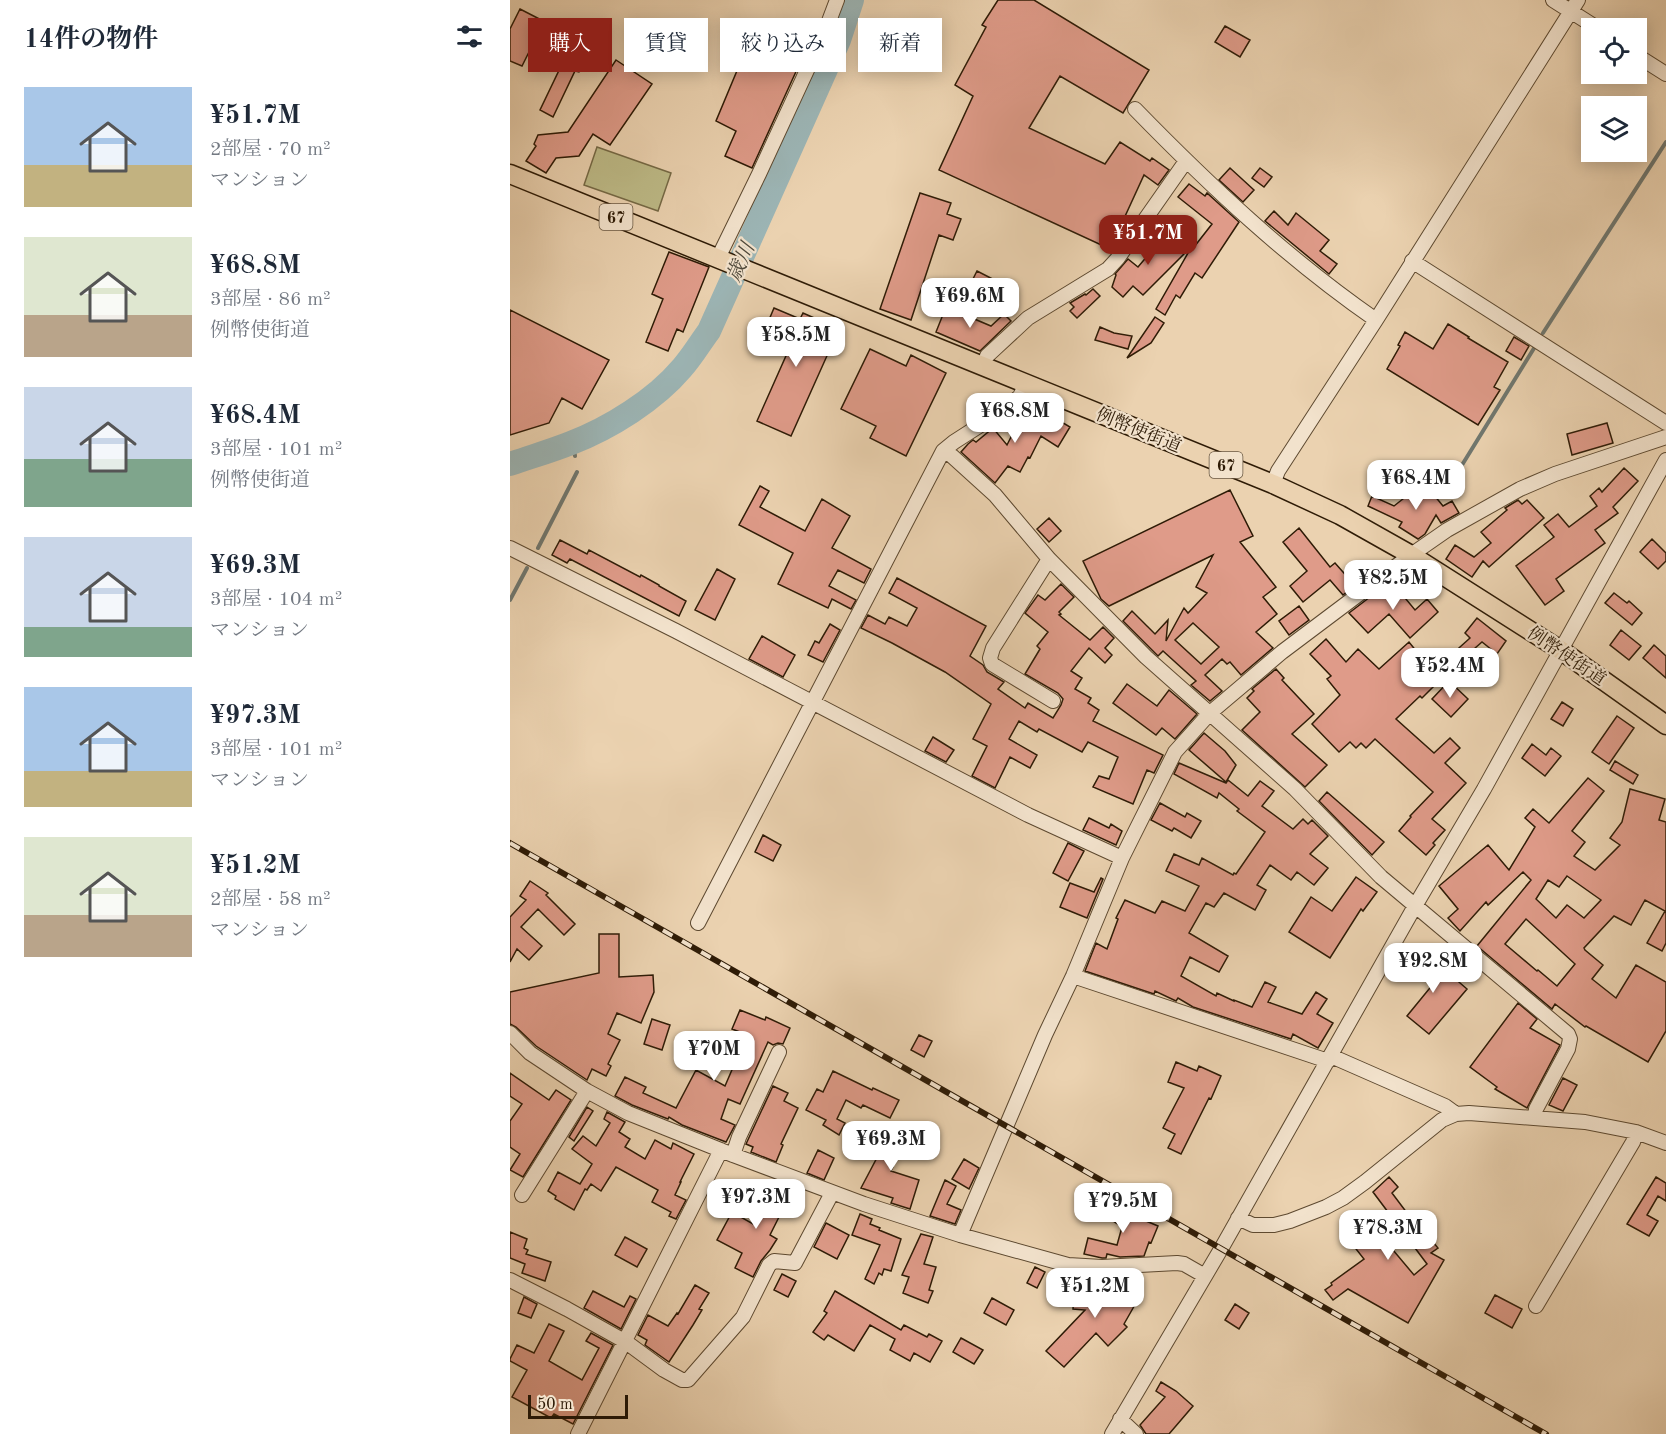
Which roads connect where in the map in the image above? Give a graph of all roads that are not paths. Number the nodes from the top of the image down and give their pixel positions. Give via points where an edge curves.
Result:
1 (837, 0) edge
2 (1553, 0) edge
3 (1574, 6) edge
4 (1587, 18) edge
5 (1647, 62) edge
6 (1666, 74) edge
7 (1135, 109) dead end
8 (1186, 161) junction
9 (510, 174) edge
10 (720, 259) junction
11 (1412, 261) junction
12 (1376, 320) junction
13 (983, 366) junction
14 (1026, 384) junction
15 (1666, 423) edge
16 (1666, 437) edge
17 (944, 451) junction
18 (1666, 460) edge
19 (1273, 484) junction
20 (510, 548) edge
21 (1411, 555) junction
22 (1049, 559) junction
23 (1562, 651) junction
24 (1053, 701) dead end
25 (812, 703) junction
26 (1210, 713) junction
27 (1666, 725) edge
28 (1122, 858) junction
29 (1415, 906) junction
30 (698, 923) dead end
31 (1073, 976) junction
32 (510, 1033) edge
33 (779, 1052) dead end
34 (1330, 1058) junction
35 (587, 1091) junction
36 (1456, 1114) junction
37 (1535, 1118) junction
38 (1636, 1132) junction
39 (1666, 1143) edge
40 (727, 1153) junction
41 (832, 1193) junction
42 (522, 1195) dead end
43 (1238, 1218) junction
44 (960, 1235) junction
45 (1205, 1276) junction
46 (510, 1280) edge
47 (1536, 1306) dead end
48 (626, 1342) junction
49 (1120, 1419) junction
50 (579, 1434) edge
51 (1112, 1434) edge
52 (1136, 1434) edge

1 - 10 street
2 - 3 street
3 - 4 street
3 - 11 street
5 - 6 street
7 - 8 street
8 - 12 street via 1244,215
8 - 13 street via 1118,258 1107,269 1028,318 987,357
9 - 10 main road, 例幣使街道 / 67
10 - 13 main road, 例幣使街道 / 67
11 - 12 street
11 - 15 street
12 - 19 street
13 - 14 main road, 例幣使街道 / 67
14 - 17 street via 1010,406
14 - 19 main road, 例幣使街道 / 67
16 - 21 street via 1520,489
17 - 22 street via 995,495
17 - 25 street
18 - 23 street
19 - 21 main road, 例幣使街道 / 67 via 1317,503
20 - 25 street
21 - 23 main road, 例幣使街道 / 67
21 - 26 street via 1282,652
22 - 24 street via 990,658 992,664
22 - 26 street via 1146,657
23 - 27 main road, 例幣使街道 / 67
23 - 29 street
25 - 28 street via 1028,815
25 - 30 street
26 - 28 street via 1175,752
26 - 29 street
28 - 31 street
29 - 34 street
29 - 37 street via 1568,1034 1568,1049
31 - 34 street
31 - 44 street
32 - 35 street via 530,1053
33 - 40 street via 739,1137
34 - 36 street
34 - 43 street
35 - 40 street via 628,1113
35 - 42 street
36 - 37 street
36 - 43 street via 1442,1120 1365,1182 1326,1207 1274,1225 1253,1225
37 - 38 street
38 - 39 street
38 - 47 street
40 - 41 street
40 - 48 street
41 - 44 street
41 - 48 street via 795,1263 774,1261 769,1265 743,1317 688,1380 664,1370
43 - 45 street
44 - 45 street via 1068,1264 1102,1267 1177,1263
45 - 49 street
46 - 48 street
48 - 50 street
49 - 51 street
49 - 52 street

